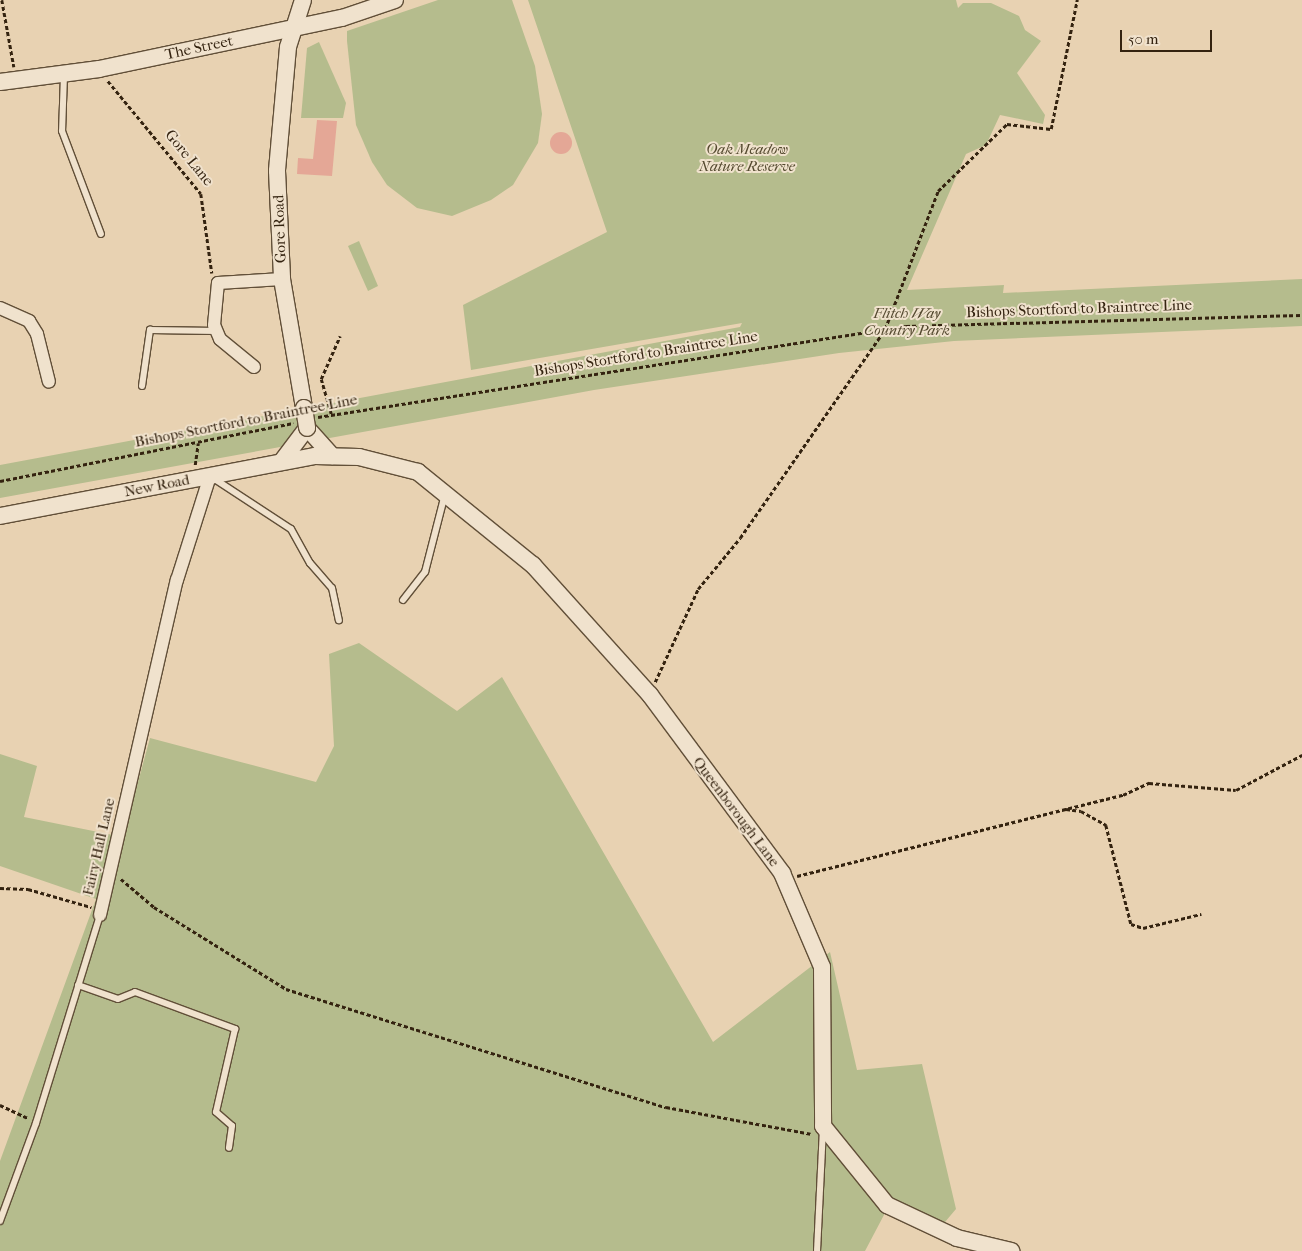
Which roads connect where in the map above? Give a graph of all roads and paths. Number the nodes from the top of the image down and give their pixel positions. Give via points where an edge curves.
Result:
1 (2, 0) edge
2 (303, 0) edge
3 (394, 0) edge
4 (1077, 0) edge
5 (292, 29) junction
6 (99, 70) junction
7 (64, 75) junction
8 (22, 78) junction
9 (0, 82) edge
10 (101, 234) dead end
11 (282, 279) junction
12 (218, 283) junction
13 (1, 305) edge
14 (1302, 315) edge
15 (885, 329) junction
16 (217, 331) junction
17 (340, 336) dead end
18 (254, 366) dead end
19 (49, 382) dead end
20 (142, 386) dead end
21 (332, 414) junction
22 (304, 419) junction
23 (198, 443) junction
24 (315, 456) joint
25 (332, 456) junction
26 (282, 461) junction
27 (202, 478) junction
28 (0, 481) edge
29 (445, 493) junction
30 (0, 516) edge
31 (402, 600) dead end
32 (339, 620) dead end
33 (650, 694) junction
34 (1302, 755) edge
35 (1062, 809) junction
36 (110, 869) junction
37 (784, 879) junction
38 (0, 888) edge
39 (100, 912) junction
40 (1201, 914) dead end
41 (78, 985) junction
42 (0, 1105) edge
43 (36, 1123) junction
44 (823, 1131) junction
45 (229, 1148) dead end
46 (0, 1221) edge
47 (817, 1251) edge
48 (1011, 1251) edge

1 - 8 path via 15,69
2 - 5 street, Gore Road
3 - 5 street, The Street
4 - 15 path via 1051,129 1007,124 938,191
5 - 6 street, The Street
5 - 11 street, Gore Road via 277,171
6 - 7 street, The Street
6 - 12 path, Gore Lane via 166,157 201,194 212,274
7 - 8 street, The Street
7 - 10 lane via 62,131
8 - 9 street, The Street
11 - 12 street
11 - 22 street, Gore Road
12 - 16 street via 214,300
13 - 19 street via 29,321 38,334
14 - 15 path, Bishops Stortford to Braintree Line
15 - 21 path, Bishops Stortford to Braintree Line
15 - 33 path via 740,538 698,589
16 - 18 street via 220,339
16 - 20 lane via 150,330
17 - 21 path via 322,379
21 - 22 path, Bishops Stortford to Braintree Line
22 - 23 path, Bishops Stortford to Braintree Line
22 - 25 street
22 - 26 street
23 - 27 path
23 - 28 path, Bishops Stortford to Braintree Line
24 - 25 street, Queenborough Lane
24 - 26 street, New Road
25 - 29 street, Queenborough Lane via 418,472
26 - 27 street, New Road
27 - 30 street, New Road
27 - 32 lane via 291,529 310,563 332,588
27 - 36 street, Fairy Hall Lane
29 - 31 lane via 425,572
29 - 33 street, Queenborough Lane via 533,565
33 - 37 street, Queenborough Lane
34 - 35 path via 1236,790 1149,783 1123,795
35 - 37 path
35 - 40 path via 1081,811 1106,825 1131,924 1143,928
36 - 39 street, Fairy Hall Lane
36 - 44 path via 154,907 286,989 666,1107
37 - 44 street, Queenborough Lane via 822,967
38 - 39 path via 28,890
39 - 41 lane, Fairy Hall Lane
41 - 43 lane, Fairy Hall Lane
41 - 45 lane via 118,999 135,992 235,1029 216,1112 232,1126
42 - 43 path
43 - 46 lane, Fairy Hall Lane
44 - 47 lane
44 - 48 street via 887,1205 956,1238

